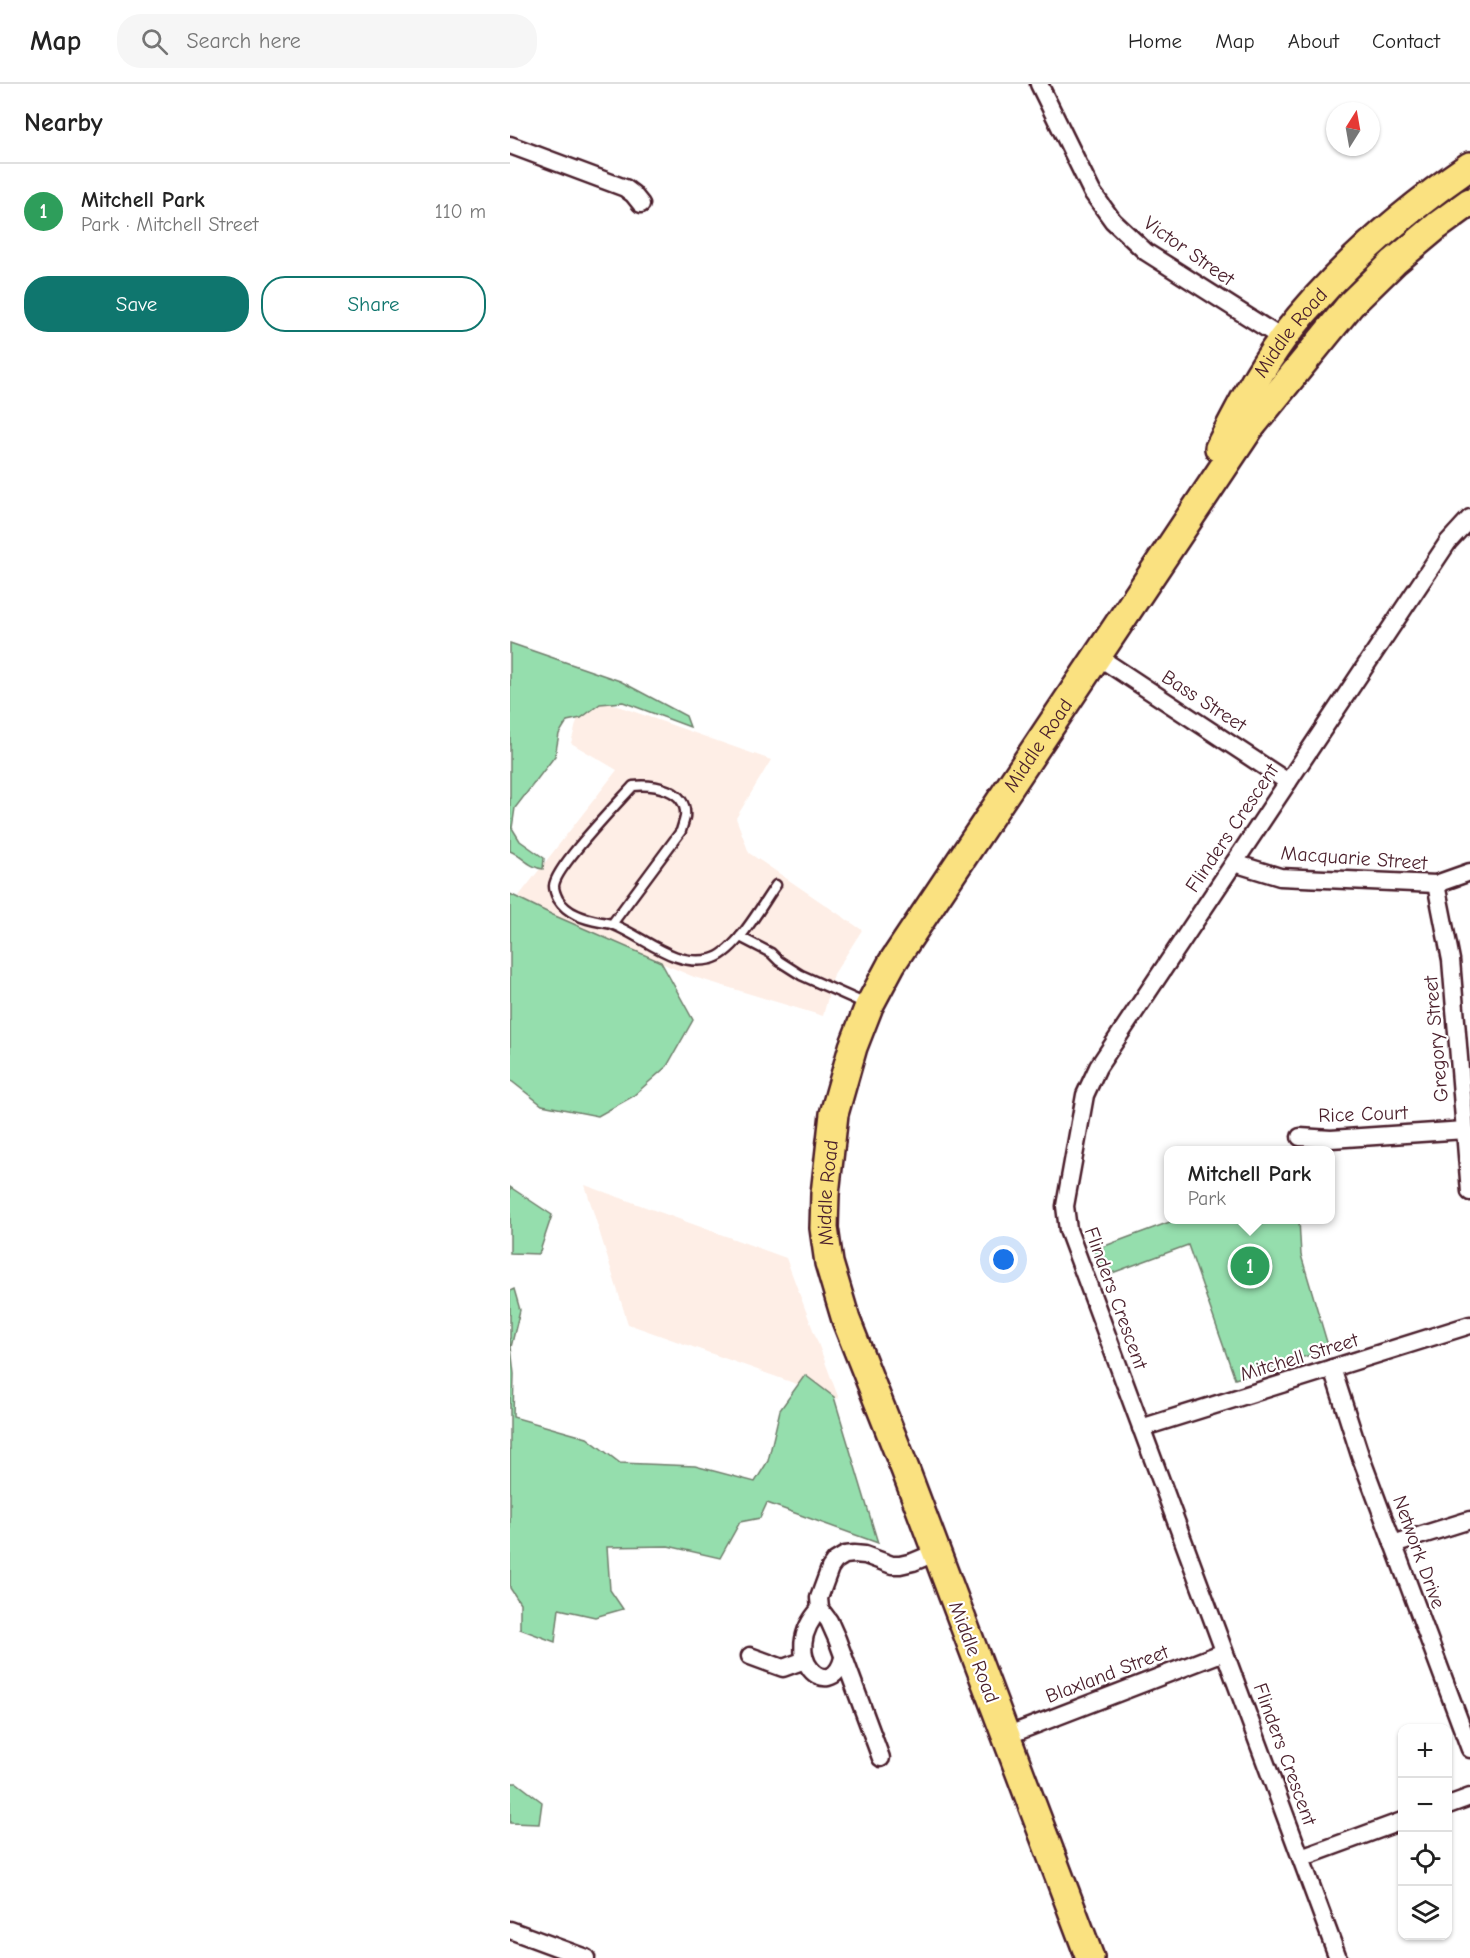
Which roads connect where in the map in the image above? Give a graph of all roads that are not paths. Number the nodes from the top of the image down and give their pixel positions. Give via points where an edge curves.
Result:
1 (1039, 84) edge
2 (510, 145) edge
3 (1470, 166) edge
4 (1470, 202) edge
5 (641, 204) dead end
6 (1351, 304) junction
7 (1283, 339) junction
8 (1250, 389) junction
9 (1470, 518) edge
10 (1149, 578) junction
11 (1097, 656) junction
12 (1288, 782) junction
13 (1234, 862) junction
14 (1470, 872) edge
15 (1436, 884) junction
16 (776, 885) dead end
17 (612, 924) junction
18 (740, 937) junction
19 (869, 1006) junction
20 (1465, 1130) junction
21 (1300, 1137) dead end
22 (1470, 1192) edge
23 (1470, 1325) edge
24 (1332, 1368) junction
25 (1141, 1428) junction
26 (1470, 1520) edge
27 (1393, 1544) junction
28 (937, 1552) junction
29 (820, 1609) junction
30 (1224, 1652) junction
31 (750, 1656) dead end
32 (843, 1658) junction
33 (805, 1660) junction
34 (1006, 1736) junction
35 (1470, 1749) edge
36 (880, 1758) dead end
37 (1470, 1797) edge
38 (1452, 1804) edge
39 (1398, 1822) edge
40 (1301, 1858) junction
41 (510, 1930) edge
42 (586, 1958) edge
43 (1090, 1958) edge
44 (1338, 1958) edge

1 - 7 street, Victor Street via 1092,192 1113,221 1146,252
2 - 5 street via 625,188
3 - 7 main road, Middle Road via 1379,235 1319,295
4 - 6 main road, Middle Road via 1394,262
6 - 8 main road via 1333,311 1274,374
6 - 10 main road, Middle Road via 1250,429
7 - 8 main road, Middle Road
8 - 10 main road, Middle Road
9 - 12 street, Flinders Crescent via 1448,542
10 - 11 main road, Middle Road
11 - 12 street, Bass Street
11 - 19 main road, Middle Road via 892,963
12 - 13 street, Flinders Crescent
13 - 15 street, Macquarie Street via 1280,877
13 - 25 street, Flinders Crescent via 1098,1067 1085,1095 1065,1206 1068,1230
14 - 15 street, Macquarie Street
15 - 20 street, Gregory Street via 1451,960
16 - 18 lane
17 - 17 lane via 572,913 562,905 554,885 580,846 633,786 665,788 682,804 685,815 681,831
17 - 18 lane via 688,960 720,956
18 - 19 lane via 801,975
19 - 28 main road, Middle Road via 834,1114 824,1228 829,1263 846,1320
20 - 21 street, Rice Court via 1331,1139
20 - 22 street, Gregory Street
23 - 24 street, Mitchell Street
24 - 25 street, Mitchell Street
24 - 27 street, Network Drive
25 - 30 street, Flinders Crescent
26 - 27 street
27 - 35 street, Network Drive
28 - 29 street via 900,1565 865,1555 845,1555 830,1568 819,1598
28 - 34 main road, Middle Road
29 - 32 street via 829,1621
29 - 33 street via 806,1634
30 - 34 street, Blaxland Street
30 - 40 street, Flinders Crescent
31 - 33 street via 783,1668
32 - 33 street via 838,1671 825,1677 811,1672
32 - 36 street
34 - 43 main road, Middle Road
37 - 38 street
39 - 40 street
40 - 44 street, Flinders Crescent
41 - 42 street

